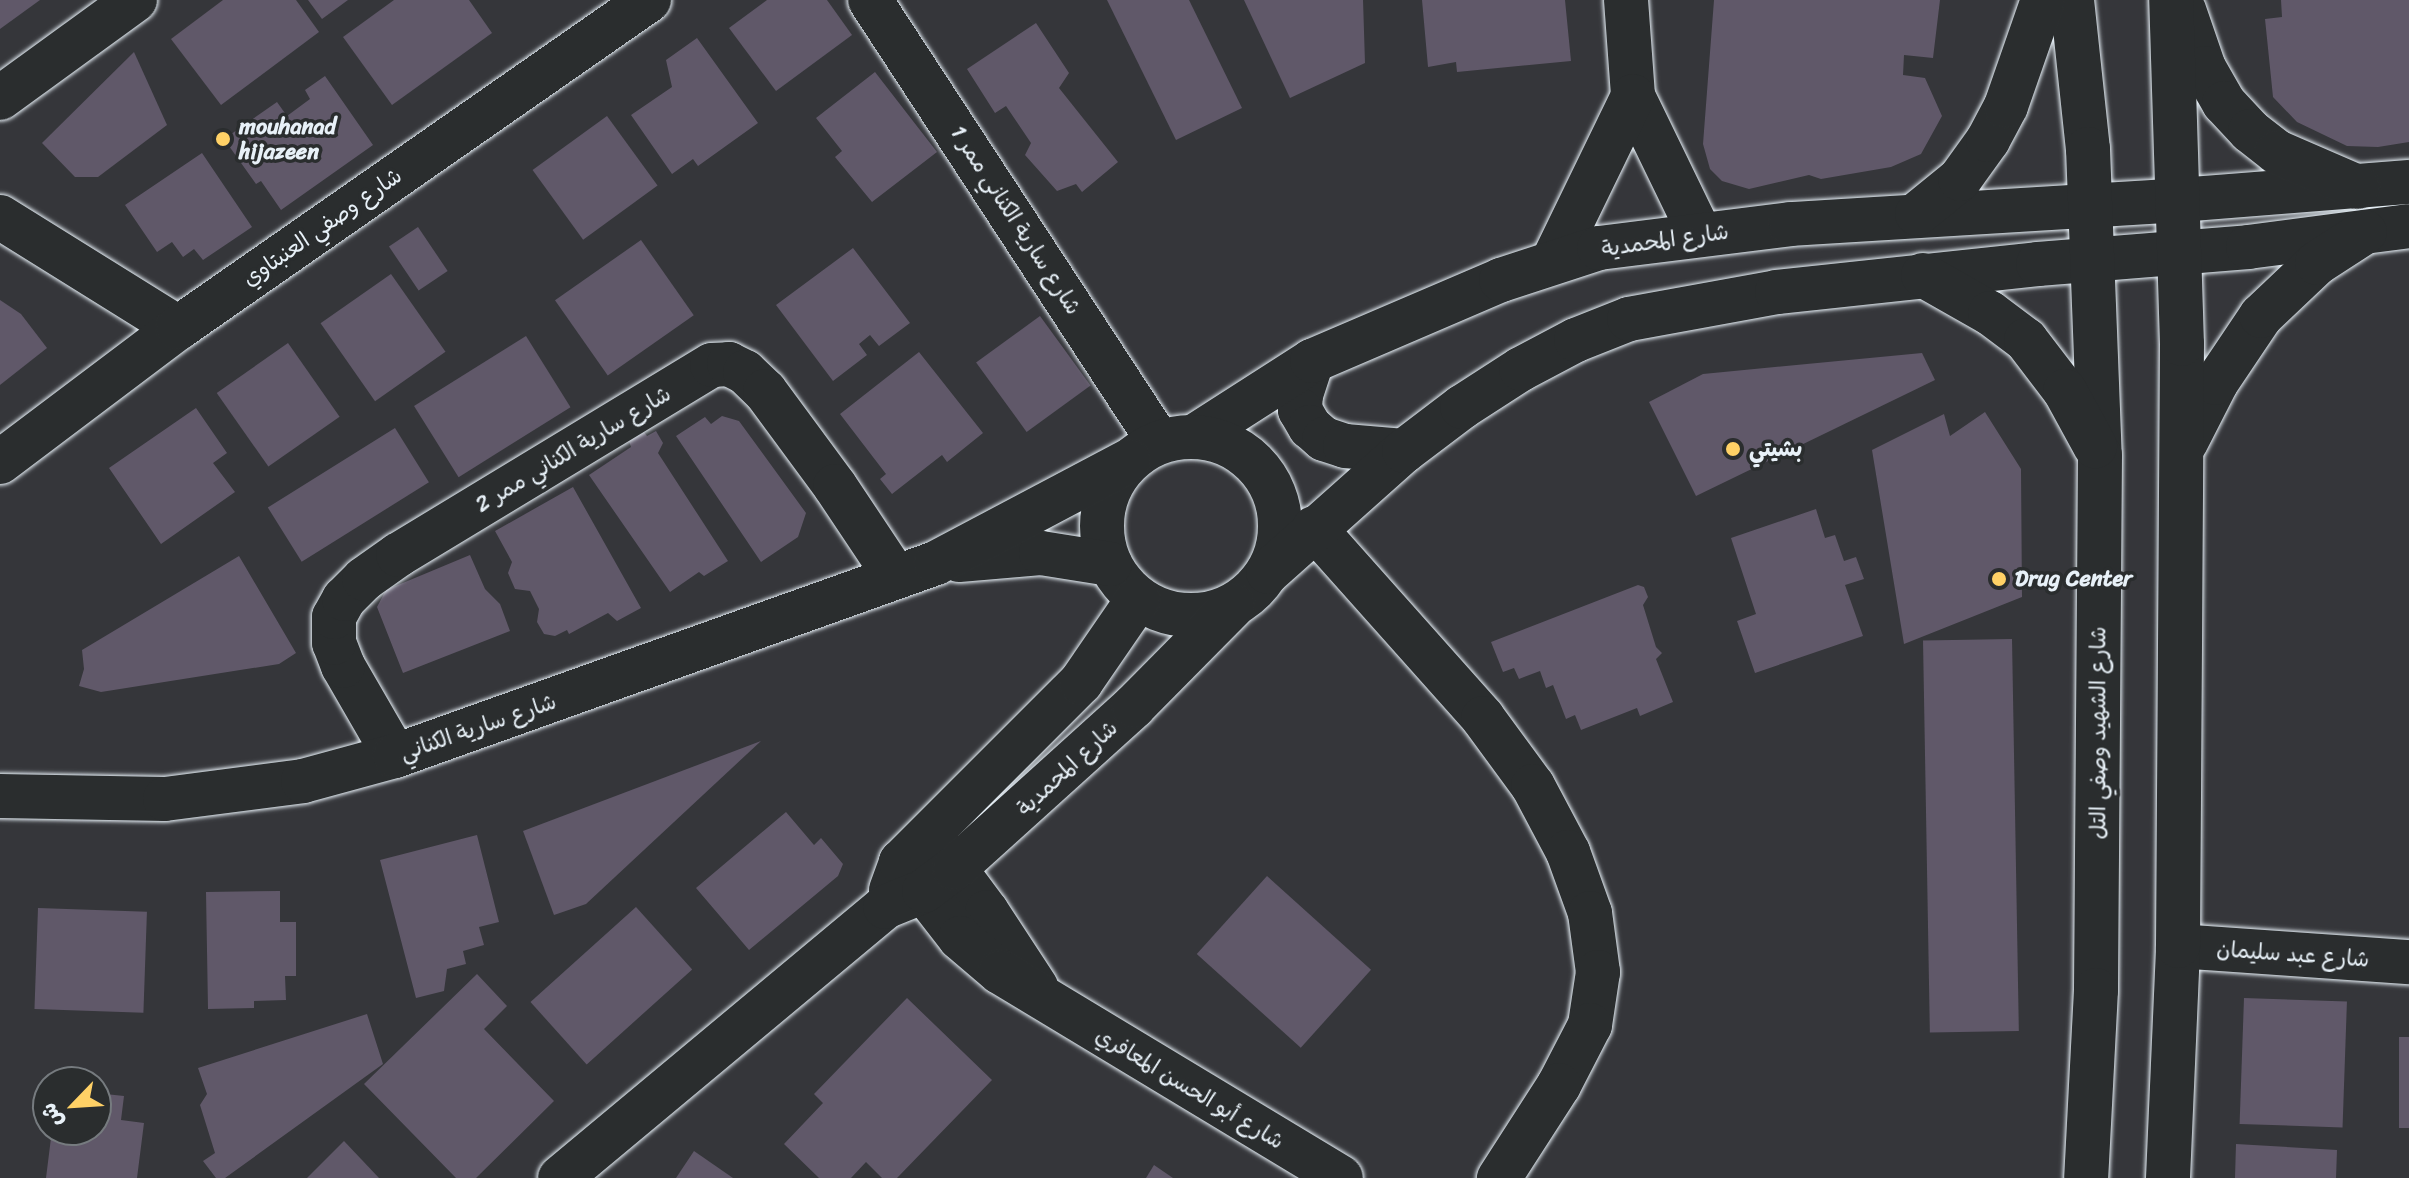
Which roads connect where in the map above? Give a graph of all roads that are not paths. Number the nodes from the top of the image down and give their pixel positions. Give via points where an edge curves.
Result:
1 (135, 0) edge
2 (649, 0) edge
3 (870, 0) edge
4 (1626, 0) edge
5 (2043, 0) edge
6 (2072, 0) edge
7 (2171, 0) edge
8 (2181, 0) edge
9 (1633, 96) junction
10 (0, 98) edge
11 (2409, 182) edge
12 (2358, 187) junction
13 (2179, 200) junction
14 (2091, 204) junction
15 (1917, 214) junction
16 (0, 217) edge
17 (2409, 226) edge
18 (2365, 232) junction
19 (1700, 234) junction
20 (2179, 253) junction
21 (1553, 261) junction
22 (2094, 262) junction
23 (1923, 275) junction
24 (178, 328) junction
25 (1312, 361) junction
26 (1161, 446) junction
27 (1404, 451) junction
28 (2182, 451) junction
29 (2100, 455) junction
30 (0, 462) edge
31 (1314, 528) junction
32 (936, 563) junction
33 (1110, 564) junction
34 (1268, 572) junction
35 (895, 576) junction
36 (1138, 599) junction
37 (1233, 606) junction
38 (395, 756) junction
39 (0, 796) edge
40 (919, 873) junction
41 (2178, 946) junction
42 (2409, 962) edge
43 (560, 1178) edge
44 (1341, 1178) edge
45 (1499, 1178) edge
46 (2086, 1178) edge
47 (2168, 1178) edge

1 - 10 street
2 - 24 street, شارع وصفي العنبتاوي
3 - 26 street, شارع سارية الكناني ممر 1
4 - 9 street
5 - 15 street via 2006,106 1988,140 1960,179
6 - 14 street, شارع الشهيد وصفي التل
7 - 13 street
8 - 12 street via 2204,68 2224,103 2250,131 2277,152
9 - 19 street
9 - 21 street
11 - 12 street, شارع المحمدية
12 - 13 street, شارع المحمدية
13 - 14 street, شارع المحمدية
13 - 20 street
14 - 15 street, شارع المحمدية
14 - 22 street, شارع الشهيد وصفي التل
15 - 19 street, شارع المحمدية
16 - 24 street
17 - 18 street
18 - 20 street
18 - 28 street via 2317,263 2261,316 2216,383
19 - 21 street, شارع المحمدية via 1599,248
20 - 22 street
20 - 28 street
21 - 25 street, شارع المحمدية
22 - 23 street
22 - 29 street, شارع الشهيد وصفي التل
23 - 27 street via 1777,292 1629,319 1521,369
23 - 29 street via 2026,340 2065,391
24 - 30 street, شارع وصفي العنبتاوي
25 - 26 street, شارع المحمدية
25 - 27 street via 1300,410 1310,427 1345,446
26 - 32 street, شارع سارية الكناني
26 - 33 street via 1115,478 1102,520
26 - 34 street via 1224,443 1251,459 1269,484 1279,512 1279,543
27 - 31 street
28 - 41 street
29 - 46 street, شارع الشهيد وصفي التل via 2096,990
31 - 34 street
31 - 45 street via 1483,718 1533,786 1568,852 1590,913 1598,972 1590,1025 1559,1085
32 - 33 street, شارع سارية الكناني via 1041,553
32 - 35 street, شارع سارية الكناني
33 - 36 street
34 - 37 street
35 - 38 street, شارع سارية الكناني
35 - 38 street, شارع سارية الكناني ممر 2 via 765,391 729,364 712,365 398,555 344,599 334,617 334,643
36 - 37 street via 1175,615 1214,613
36 - 40 street, شارع المحمدية via 1081,682
37 - 40 street, شارع المحمدية via 1134,706
38 - 39 street, شارع سارية الكناني via 303,781 165,799
40 - 43 street, شارع المحمدية
40 - 44 street, شارع أبو الحسن المعافري via 960,938 982,958
41 - 42 street, شارع عبد سليمان
41 - 47 street

